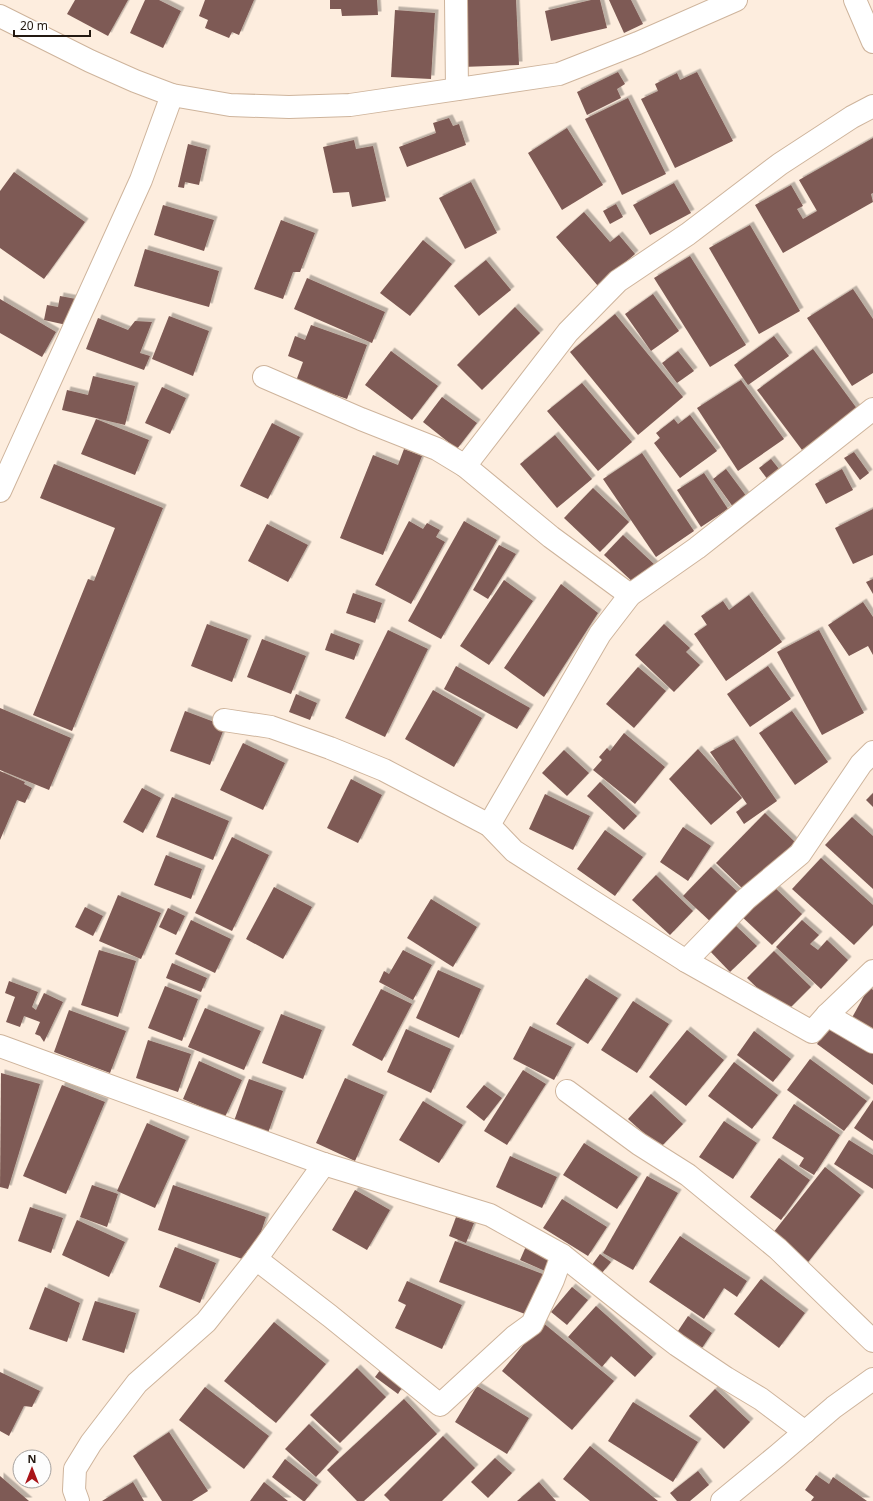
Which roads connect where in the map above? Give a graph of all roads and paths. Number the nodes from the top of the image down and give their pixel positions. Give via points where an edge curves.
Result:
1 (456, 0) edge
2 (736, 0) edge
3 (861, 3) edge
4 (0, 16) edge
5 (873, 42) edge
6 (457, 89) junction
7 (172, 95) junction
8 (873, 106) edge
9 (264, 377) dead end
10 (873, 409) edge
11 (465, 466) junction
12 (0, 491) edge
13 (630, 596) junction
14 (224, 720) dead end
15 (873, 752) edge
16 (489, 825) junction
17 (686, 961) junction
18 (873, 971) edge
19 (827, 1015) junction
20 (873, 1042) edge
21 (0, 1046) edge
22 (567, 1091) dead end
23 (324, 1164) junction
24 (562, 1255) junction
25 (256, 1259) junction
26 (873, 1341) edge
27 (873, 1379) edge
28 (805, 1432) junction
29 (78, 1501) edge
30 (722, 1501) edge

1 - 6 street
2 - 6 street via 559,74
3 - 5 street
4 - 7 street via 90,61
6 - 7 street via 350,105 290,107 230,105
7 - 12 street via 141,180
8 - 11 street via 780,164 688,234 618,281 568,332
9 - 11 street via 437,449
10 - 13 street via 697,548
11 - 13 street via 551,537
13 - 16 street via 600,634
14 - 16 street via 271,727 330,748 384,770
15 - 17 street via 861,764 800,854 746,899
16 - 17 street via 514,851
17 - 19 street via 812,1032
18 - 19 street
19 - 20 street
21 - 23 street
22 - 26 street via 639,1144 688,1175 778,1249
23 - 24 street via 490,1215
23 - 25 street
24 - 25 street via 532,1324 514,1337 440,1404
24 - 28 street via 677,1345 761,1399
25 - 29 street via 206,1322 137,1383 91,1443 75,1470 74,1490
27 - 28 street
28 - 30 street

